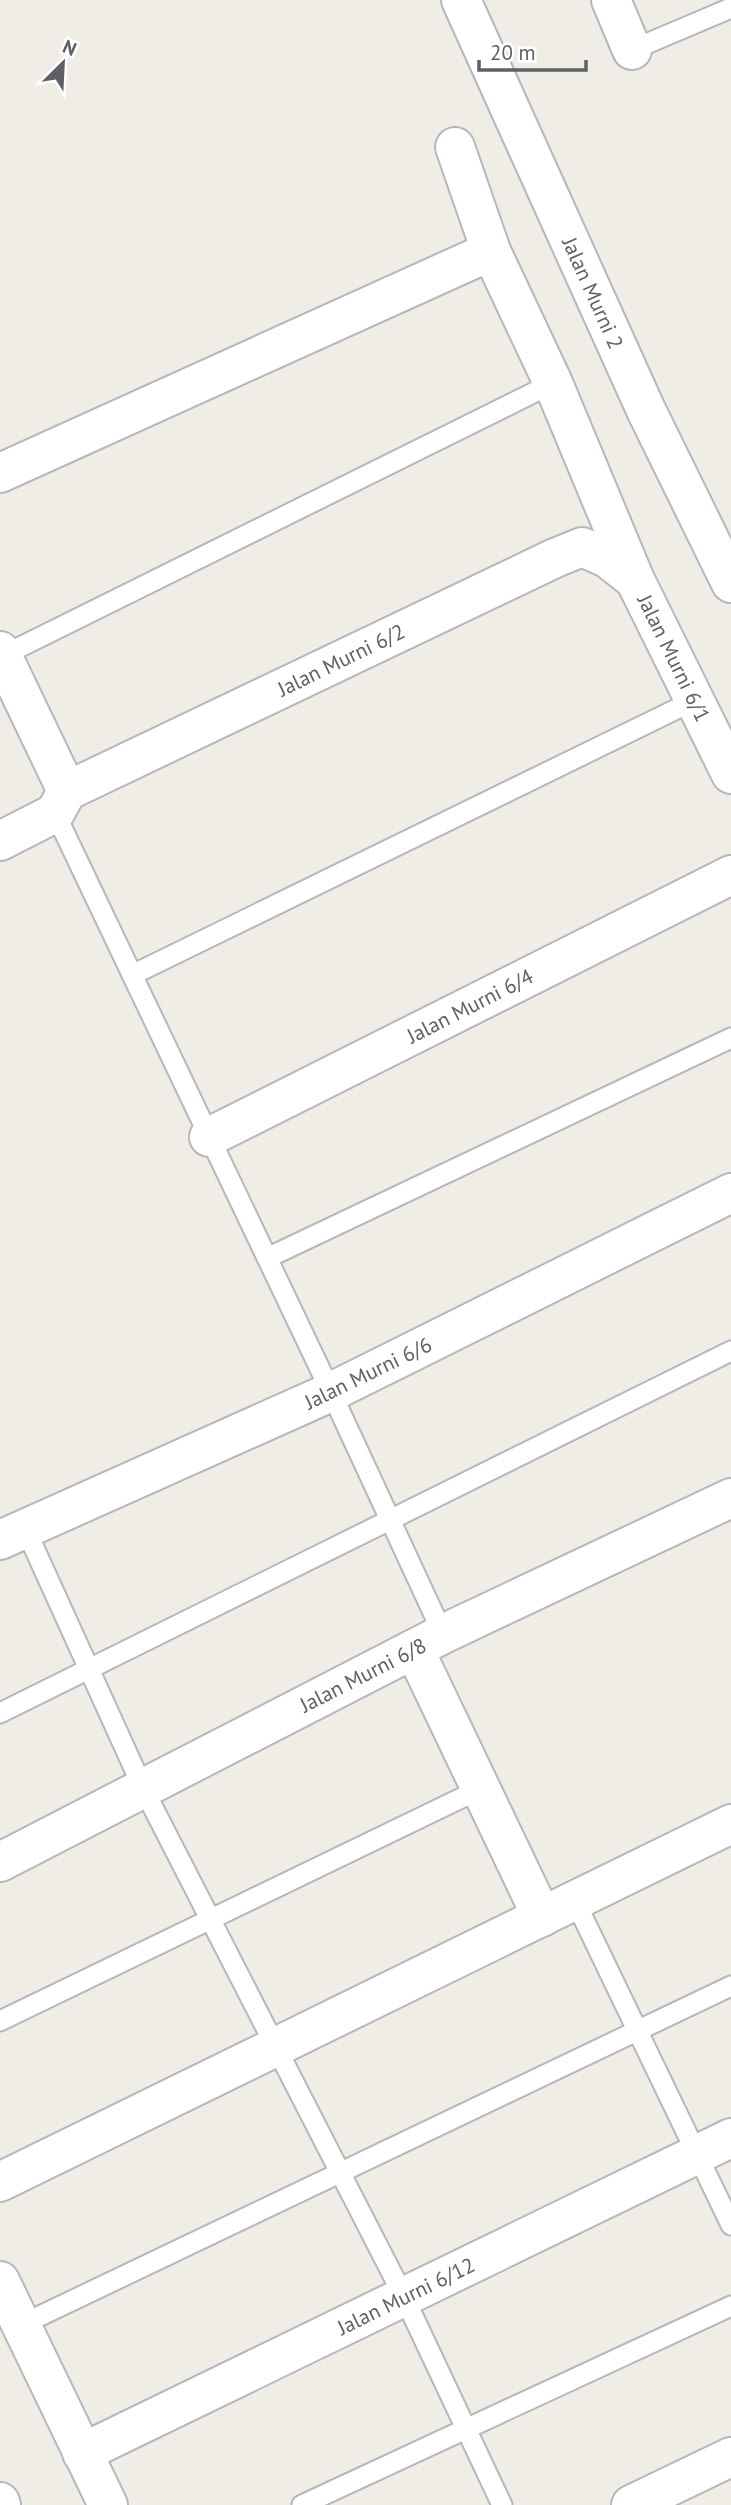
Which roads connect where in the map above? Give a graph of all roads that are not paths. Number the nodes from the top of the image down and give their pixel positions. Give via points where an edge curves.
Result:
1 (461, 0) edge
2 (611, 0) edge
3 (731, 8) edge
4 (632, 51) joint
5 (455, 147) dead end
6 (491, 251) junction
7 (553, 383) junction
8 (0, 473) edge
9 (635, 580) junction
10 (731, 583) edge
11 (1, 653) edge
12 (695, 700) junction
13 (731, 774) edge
14 (61, 802) junction
15 (0, 841) edge
16 (731, 875) edge
17 (132, 975) junction
18 (731, 1038) edge
19 (209, 1137) junction
20 (731, 1194) edge
21 (267, 1258) junction
22 (731, 1350) edge
23 (331, 1392) junction
24 (731, 1498) edge
25 (389, 1518) junction
26 (13, 1534) edge
27 (428, 1641) junction
28 (90, 1671) junction
29 (0, 1713) edge
30 (143, 1788) junction
31 (480, 1789) junction
32 (731, 1824) edge
33 (0, 1862) edge
34 (559, 1909) junction
35 (211, 1919) junction
36 (731, 1986) edge
37 (0, 2021) edge
38 (638, 2033) junction
39 (276, 2047) junction
40 (731, 2138) edge
41 (696, 2155) junction
42 (340, 2172) junction
43 (0, 2182) edge
44 (731, 2225) edge
45 (0, 2281) edge
46 (404, 2297) junction
47 (731, 2306) edge
48 (22, 2325) junction
49 (467, 2430) junction
50 (82, 2453) junction
51 (731, 2457) edge
52 (108, 2505) edge
53 (302, 2505) edge
54 (502, 2505) edge
55 (631, 2505) edge

1 - 10 street, Jalan Murni 2 via 646,410
2 - 4 street
3 - 4 lane
5 - 6 street, Jalan Murni 6/1
6 - 7 street, Jalan Murni 6/1
6 - 8 street
7 - 9 street, Jalan Murni 6/1
7 - 11 lane
9 - 12 street, Jalan Murni 6/1
9 - 14 street, Jalan Murni 6/2 via 607,558 582,547
11 - 14 street
12 - 13 street, Jalan Murni 6/1
12 - 17 lane
14 - 15 street
14 - 17 lane
16 - 19 street, Jalan Murni 6/4
17 - 19 lane
18 - 21 lane
19 - 21 lane
20 - 23 street, Jalan Murni 6/6
21 - 23 lane
22 - 25 lane
23 - 25 lane
23 - 26 street, Jalan Murni 6/6
24 - 27 street, Jalan Murni 6/8
25 - 27 lane
25 - 28 lane
26 - 28 lane
27 - 30 street, Jalan Murni 6/8
27 - 31 street
28 - 29 lane
28 - 30 lane
30 - 33 street, Jalan Murni 6/8
30 - 35 lane
31 - 34 street
31 - 35 lane
32 - 34 street
34 - 38 lane
34 - 39 street
35 - 37 lane
35 - 39 lane
36 - 38 lane
38 - 41 lane
38 - 42 lane
39 - 42 lane
39 - 43 street
40 - 41 street, Jalan Murni 6/12
41 - 44 lane
41 - 46 street, Jalan Murni 6/12
42 - 46 lane
42 - 48 lane
45 - 48 street
46 - 49 lane
46 - 50 street, Jalan Murni 6/12
47 - 49 lane
48 - 50 street
49 - 53 lane
49 - 54 lane
50 - 52 street
51 - 55 street

